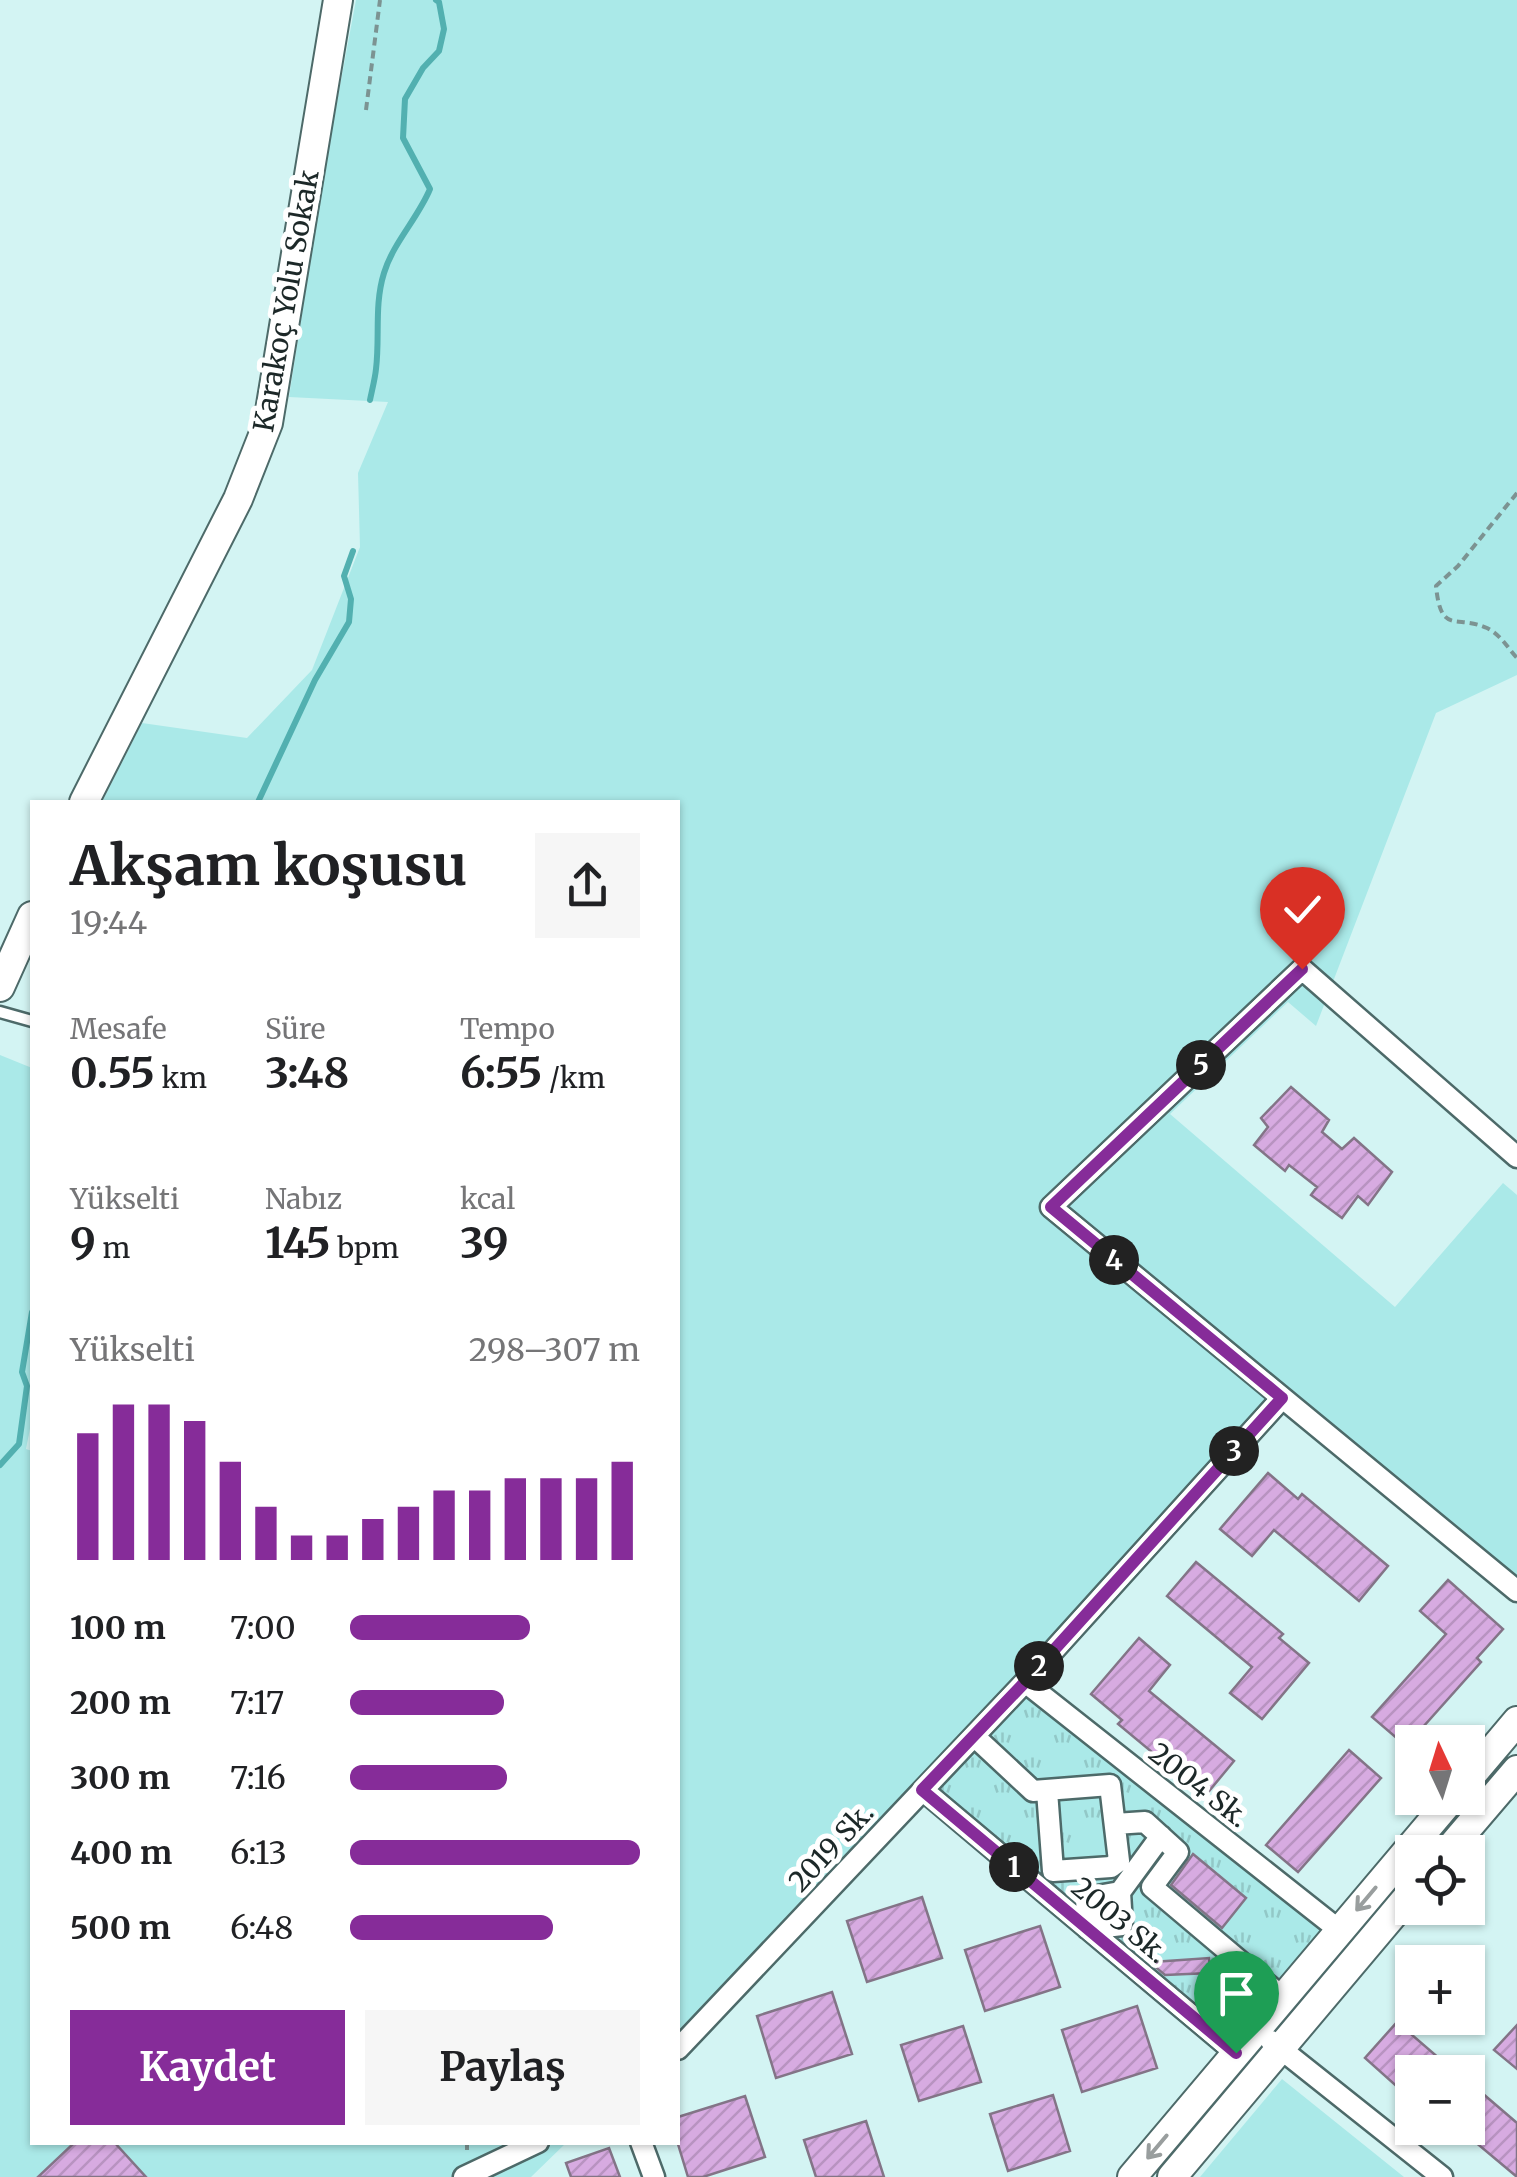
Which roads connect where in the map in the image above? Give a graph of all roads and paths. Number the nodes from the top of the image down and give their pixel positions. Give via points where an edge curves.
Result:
1 (338, 0) edge
2 (380, 0) edge
3 (366, 110) dead end
4 (1517, 493) edge
5 (1517, 658) edge
6 (85, 800) edge
7 (30, 920) edge
8 (0, 987) edge
9 (0, 1012) edge
10 (30, 1020) edge
11 (1517, 1157) edge
12 (1282, 1398) junction
13 (1517, 1592) edge
14 (1025, 1682) junction
15 (1517, 1721) edge
16 (974, 1736) junction
17 (1485, 1759) edge
18 (1517, 1770) edge
19 (922, 1790) junction
20 (1047, 1790) junction
21 (1188, 1810) junction
22 (1437, 1815) edge
23 (1115, 1824) junction
24 (1461, 1835) edge
25 (1164, 1838) junction
26 (1120, 1892) junction
27 (1395, 1912) edge
28 (1088, 1929) junction
29 (1339, 1930) junction
30 (1274, 1990) dead end
31 (1256, 2028) junction
32 (680, 2047) edge
33 (1280, 2048) junction
34 (1236, 2053) junction
35 (532, 2145) edge
36 (643, 2145) edge
37 (464, 2177) edge
38 (654, 2177) edge
39 (1132, 2177) edge
40 (1172, 2177) edge
41 (1442, 2177) edge

1 - 6 street, Karakoç Yolu Sokak via 268,423 238,498
2 - 3 path
4 - 5 path via 1436,586 1444,616 1484,627
7 - 8 street
9 - 10 lane
11 - 12 street via 1302,969 1051,1207
12 - 13 street
12 - 14 street, 2019 Sk.
14 - 16 street, 2019 Sk.
14 - 21 street, 2004 Sk.
15 - 17 street
16 - 19 street, 2019 Sk.
16 - 20 street via 1033,1791
18 - 24 street
19 - 28 street, 2003 Sk.
19 - 32 street, 2019 Sk.
20 - 23 street via 1110,1784
20 - 23 street via 1053,1871 1120,1861
21 - 25 street
21 - 29 street, 2004 Sk.
22 -> 29 street
23 - 25 street via 1145,1822
25 - 26 street
25 - 30 street via 1178,1852 1152,1887 1218,1951
26 - 28 street via 1086,1898
26 - 28 street via 1122,1925
27 - 33 street
28 - 34 street, 2003 Sk.
29 - 31 street
31 - 33 street
31 - 34 street
33 - 40 street
33 - 41 street
34 -> 39 street
35 - 37 street
36 - 38 street

